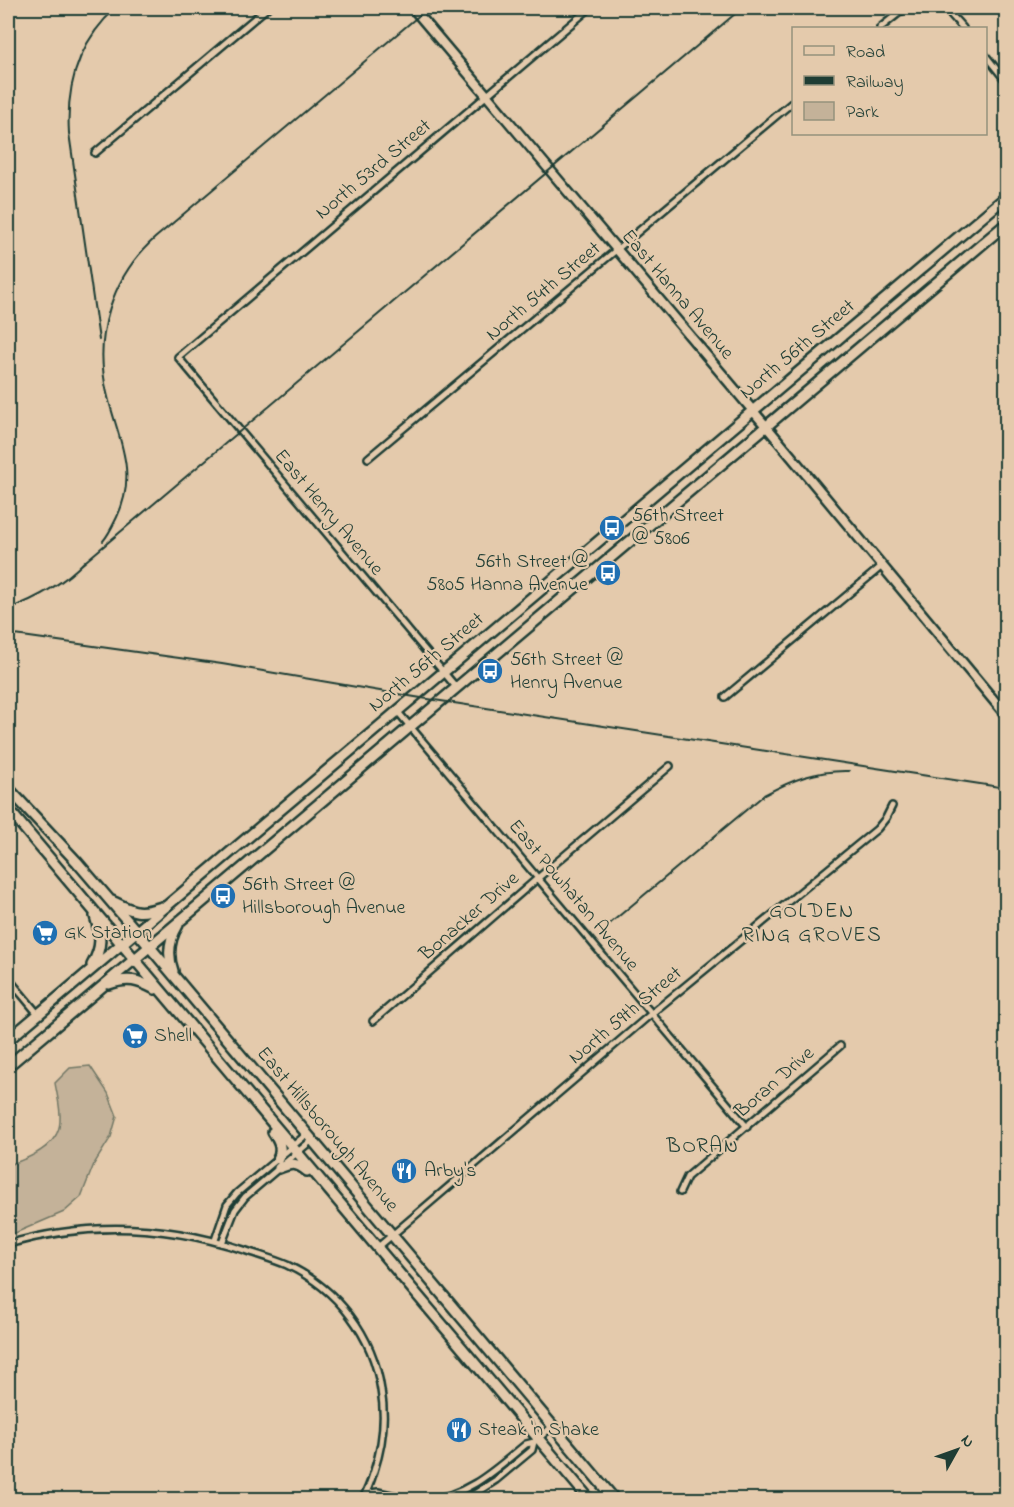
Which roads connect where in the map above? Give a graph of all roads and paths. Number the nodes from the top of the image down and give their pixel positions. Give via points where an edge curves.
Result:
1 (267, 8) edge
2 (413, 8) edge
3 (590, 8) edge
4 (906, 8) edge
5 (945, 8) edge
6 (881, 27) edge
7 (962, 27) edge
8 (987, 57) edge
9 (1006, 81) edge
10 (487, 95) junction
11 (792, 103) edge
12 (95, 153) dead end
13 (1006, 197) edge
14 (1006, 224) edge
15 (618, 250) junction
16 (871, 312) junction
17 (884, 327) junction
18 (178, 357) joint
19 (753, 411) junction
20 (766, 427) junction
21 (368, 458) dead end
22 (599, 542) junction
23 (612, 556) junction
24 (882, 566) junction
25 (443, 672) junction
26 (456, 687) junction
27 (725, 697) dead end
28 (398, 712) junction
29 (1006, 715) edge
30 (410, 726) junction
31 (670, 766) dead end
32 (8, 788) edge
33 (892, 806) dead end
34 (8, 809) edge
35 (538, 878) junction
36 (109, 900) junction
37 (167, 905) junction
38 (93, 912) junction
39 (181, 919) junction
40 (136, 932) junction
41 (121, 944) junction
42 (149, 946) junction
43 (134, 960) junction
44 (87, 972) junction
45 (8, 978) edge
46 (177, 979) junction
47 (104, 985) junction
48 (163, 994) junction
49 (38, 1014) junction
50 (651, 1014) junction
51 (373, 1022) dead end
52 (8, 1040) edge
53 (840, 1047) dead end
54 (8, 1066) edge
55 (258, 1107) junction
56 (747, 1127) junction
57 (310, 1137) junction
58 (295, 1150) junction
59 (279, 1164) junction
60 (324, 1185) junction
61 (680, 1192) dead end
62 (392, 1235) junction
63 (215, 1240) junction
64 (222, 1243) junction
65 (8, 1244) edge
66 (378, 1248) junction
67 (553, 1426) junction
68 (536, 1440) junction
69 (369, 1492) junction
70 (362, 1500) edge
71 (375, 1500) edge
72 (414, 1500) edge
73 (426, 1500) edge
74 (465, 1500) edge
75 (590, 1500) edge
76 (615, 1500) edge

1 - 12 street
2 - 10 street, East Hanna Avenue
3 - 10 street, North 53rd Street
4 - 6 street
5 - 7 street
8 - 9 street
10 - 15 street, East Hanna Avenue
10 - 18 street, North 53rd Street
11 - 15 street, North 54th Street
13 - 16 main road, North 56th Street
14 - 17 main road, North 56th Street
15 - 19 street, East Hanna Avenue
15 - 21 street, North 54th Street
16 - 17 main road
16 - 19 main road, North 56th Street
17 - 20 main road, North 56th Street
18 - 25 street, East Henry Avenue
19 - 20 street, East Hanna Avenue
19 - 22 main road, North 56th Street
20 - 23 main road, North 56th Street
20 - 24 street, East Hanna Avenue
22 - 23 main road
22 - 25 main road, North 56th Street
23 - 26 main road, North 56th Street
24 - 27 street
24 - 29 street, East Hanna Avenue
25 - 26 street, East Henry Avenue
25 - 28 main road, North 56th Street
26 - 30 main road, North 56th Street
28 - 30 street, East Powhatan Avenue
28 - 37 main road, North 56th Street
30 - 35 street, East Powhatan Avenue
30 - 39 main road, North 56th Street
31 - 35 street, Bonacker Drive
32 - 36 main road, East Hillsborough Avenue
33 - 50 street, North 59th Street via 877,829
34 - 38 main road, East Hillsborough Avenue
35 - 50 street, East Powhatan Avenue
35 - 51 street, Bonacker Drive
36 - 37 main road via 146,912
36 - 40 main road, East Hillsborough Avenue
37 - 40 main road, North 56th Street
38 - 41 main road, East Hillsborough Avenue
38 - 44 main road via 100,946
39 - 42 main road, North 56th Street
39 - 46 main road via 169,947 170,964
40 - 41 main road, North 56th Street
40 - 42 main road, East Hillsborough Avenue
41 - 43 main road, East Hillsborough Avenue
41 - 44 main road, North 56th Street
42 - 43 main road, North 56th Street
42 - 46 main road, East Hillsborough Avenue
43 - 47 main road, North 56th Street
43 - 48 main road, East Hillsborough Avenue
44 - 49 main road, North 56th Street
45 - 49 street
46 - 57 main road, East Hillsborough Avenue
47 - 48 main road via 132,980
47 - 54 main road, North 56th Street
48 - 55 main road, East Hillsborough Avenue
49 - 52 main road, North 56th Street
50 - 56 street, East Powhatan Avenue
50 - 62 street, North 59th Street
53 - 56 street, Boran Drive
55 - 58 main road, East Hillsborough Avenue
55 - 59 main road via 278,1140
56 - 61 street, Boran Drive via 687,1178
57 - 58 street
57 - 62 main road, East Hillsborough Avenue
58 - 59 street
58 - 60 main road, East Hillsborough Avenue
59 - 60 main road via 299,1165
59 - 63 street via 227,1205
59 - 64 street via 235,1210
60 - 66 main road, East Hillsborough Avenue
62 - 66 street, North 59th Street
62 - 67 main road, East Hillsborough Avenue
63 - 64 street
63 - 65 street via 125,1228 63,1231
64 - 69 street via 275,1260 306,1276 332,1296 356,1323 368,1345 384,1406 384,1429
66 - 68 main road, East Hillsborough Avenue
67 - 68 street
67 - 76 main road, East Hillsborough Avenue
68 - 73 street via 480,1481 439,1499
68 - 74 street via 532,1450
68 - 75 main road, East Hillsborough Avenue
69 - 70 street
69 - 71 street
69 - 72 street

